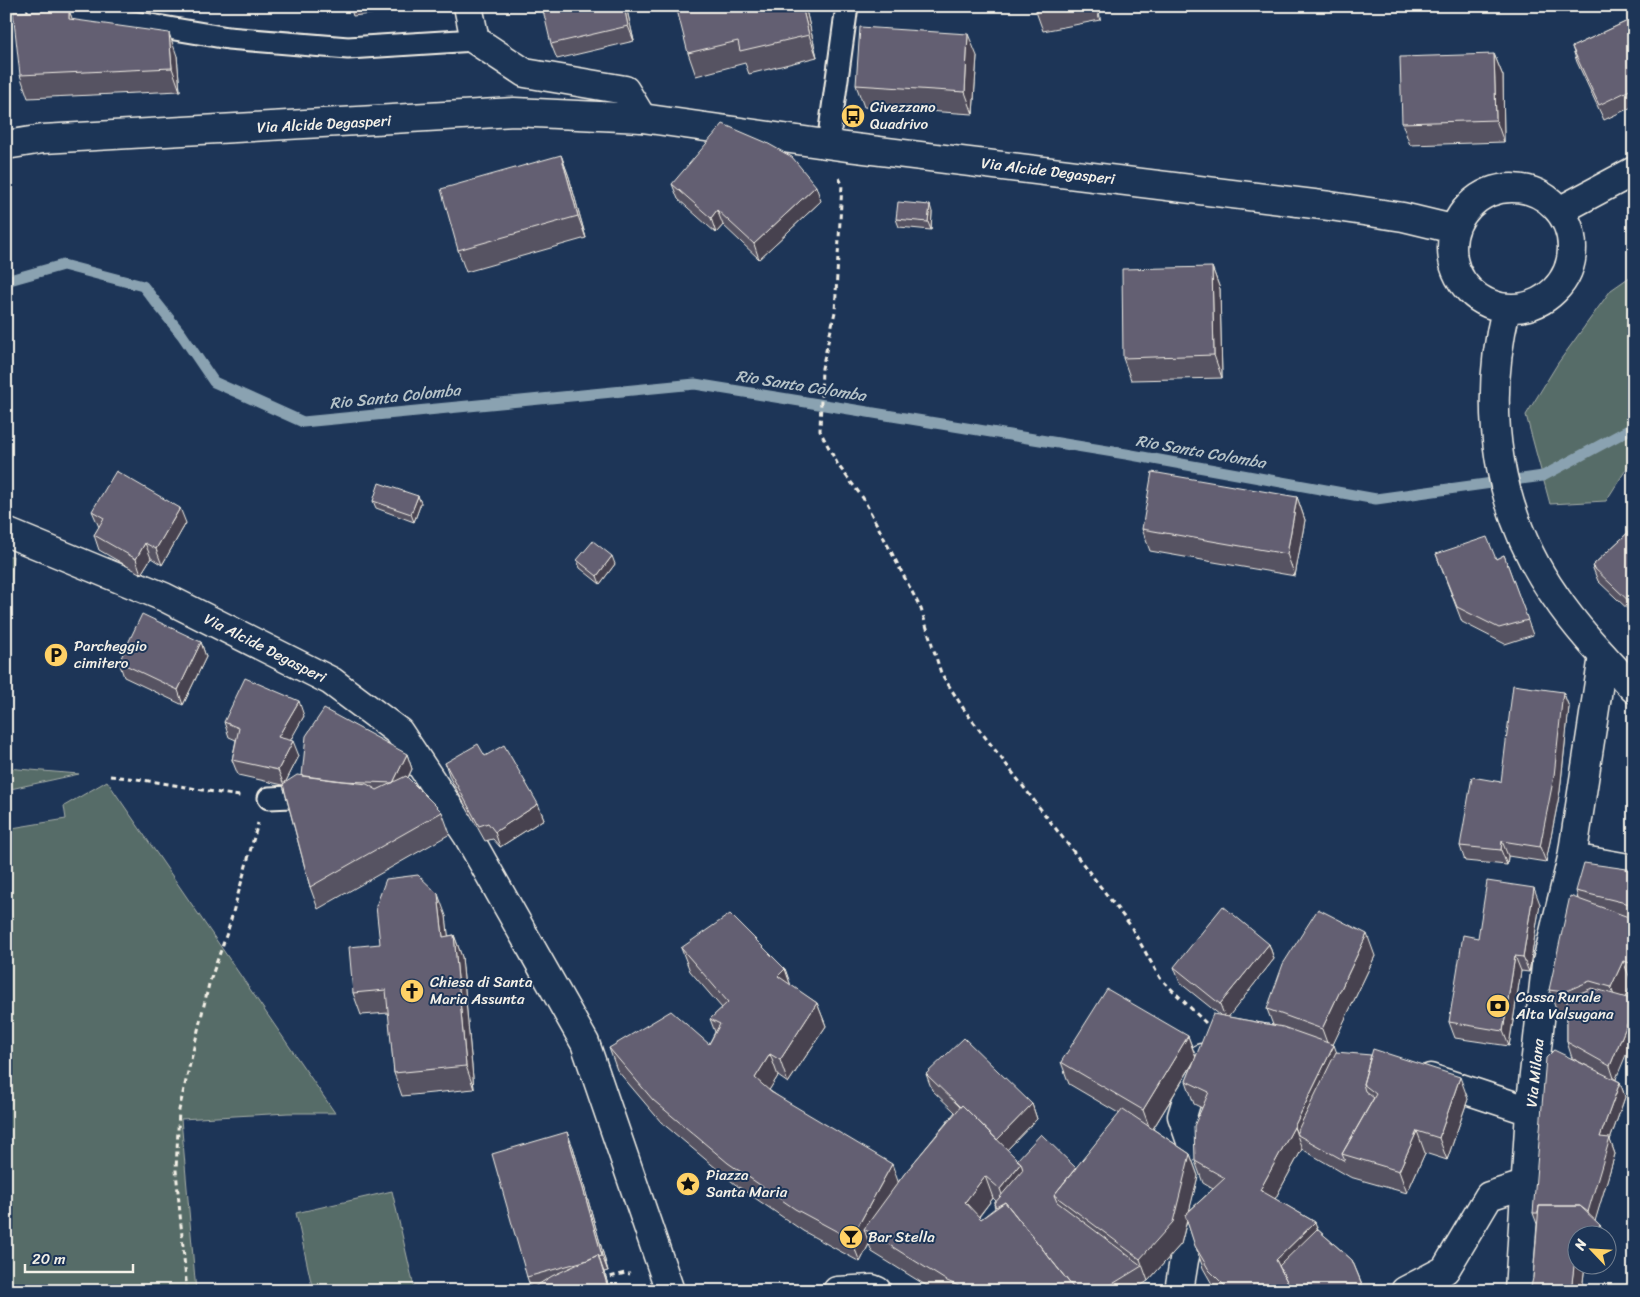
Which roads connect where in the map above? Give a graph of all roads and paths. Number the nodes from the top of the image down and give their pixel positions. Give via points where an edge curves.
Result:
1 (38, 6) edge
2 (468, 6) edge
3 (847, 6) edge
4 (476, 40) junction
5 (642, 118) junction
6 (828, 144) junction
7 (6, 145) edge
8 (1634, 171) edge
9 (1561, 210) junction
10 (1453, 229) junction
11 (1506, 309) junction
12 (6, 532) edge
13 (1603, 656) junction
14 (1634, 689) edge
15 (110, 776) dead end
16 (269, 798) junction
17 (332, 799) edge
18 (1572, 858) junction
19 (1634, 868) edge
20 (1214, 1031) joint
21 (1404, 1070) edge
22 (1530, 1111) junction
23 (1527, 1184) junction
24 (596, 1280) edge
25 (668, 1285) edge
26 (187, 1291) edge
27 (837, 1291) edge
28 (878, 1291) edge
29 (1180, 1291) edge
30 (1405, 1291) edge
31 (1520, 1291) edge

1 - 4 lane via 228,38 348,48
2 - 4 street
3 - 6 lane
4 - 5 street via 526,72 625,90
5 - 6 street, Via Alcide Degasperi
5 - 7 street, Via Alcide Degasperi via 514,112 43,139
6 - 10 street, Via Alcide Degasperi via 1330,206 1403,217
6 - 20 path via 834,170 842,184 835,312 822,368 820,431 838,465 863,498 921,609 941,673 965,711 1130,925 1160,978
8 - 9 street
9 - 10 street via 1534,190 1501,186 1471,201
9 - 11 street via 1572,236 1571,264 1557,289 1534,305
10 - 11 street via 1450,256 1460,281 1480,301
11 - 13 street via 1498,353 1494,422 1510,508 1554,596
12 - 25 street, Via Alcide Degasperi via 164,597 331,681 399,732 421,785 468,836 585,1043
13 - 14 street
13 - 18 street, Via Milana
15 - 16 path
16 - 17 lane via 306,795
16 - 26 path via 259,818 228,930 209,984 179,1110 176,1170
18 - 19 street
18 - 22 street, Via Milana via 1546,966
20 - 29 street via 1192,1082 1182,1116 1204,1179 1184,1260
21 - 22 street
22 - 23 street, Via Milana
23 - 30 street via 1489,1196 1445,1270
23 - 31 street, Via Milana
24 - 25 path via 625,1273
27 - 28 street

